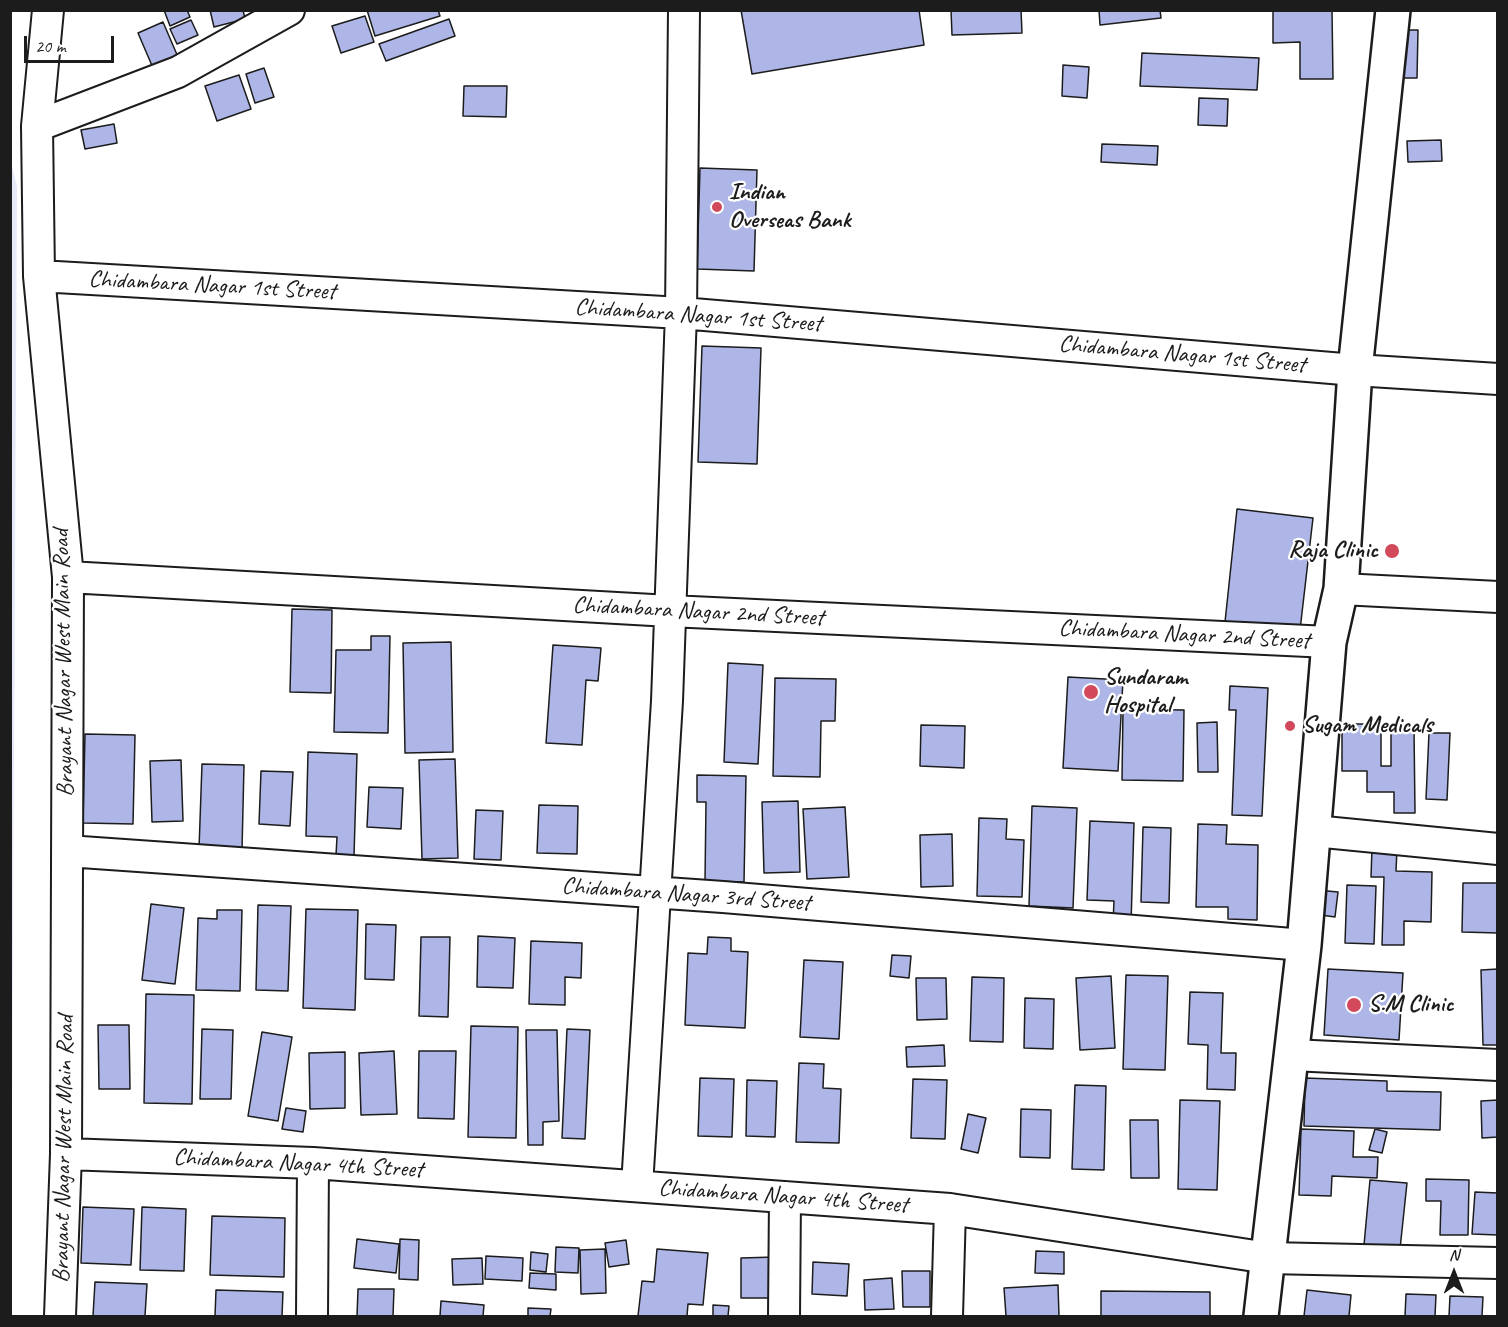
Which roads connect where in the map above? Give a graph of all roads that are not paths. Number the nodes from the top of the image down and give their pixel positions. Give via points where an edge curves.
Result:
1 (48, 10) edge
2 (289, 10) edge
3 (684, 10) edge
4 (1393, 10) edge
5 (37, 126) junction
6 (39, 276) junction
7 (681, 313) junction
8 (1355, 370) junction
9 (1497, 379) edge
10 (68, 577) junction
11 (1341, 588) junction
12 (1497, 597) edge
13 (670, 611) junction
14 (1329, 642) junction
15 (1314, 831) junction
16 (1497, 849) edge
17 (67, 851) junction
18 (656, 892) junction
19 (1304, 945) junction
20 (1292, 1055) junction
21 (1497, 1065) edge
22 (66, 1154) junction
23 (313, 1163) junction
24 (637, 1186) junction
25 (785, 1197) junction
26 (950, 1209) junction
27 (1268, 1258) junction
28 (1497, 1263) edge
29 (60, 1317) edge
30 (312, 1317) edge
31 (784, 1317) edge
32 (947, 1317) edge
33 (1261, 1317) edge

1 - 5 street, Brayant Nagar West Main Road
2 - 5 street via 178,72
3 - 7 street
4 - 8 main road
5 - 6 street, Brayant Nagar West Main Road
6 - 7 street, Chidambara Nagar 1st Street
6 - 10 street, Brayant Nagar West Main Road
7 - 8 street, Chidambara Nagar 1st Street
7 - 13 street
8 - 9 street, Chidambara Nagar 1st Street
8 - 11 main road
10 - 13 street, Chidambara Nagar 2nd Street
10 - 17 street, Brayant Nagar West Main Road
11 - 12 street
11 - 14 main road
13 - 14 street, Chidambara Nagar 2nd Street
13 - 18 street
14 - 15 main road
15 - 16 street
15 - 19 main road
17 - 18 street, Chidambara Nagar 3rd Street
17 - 22 street, Brayant Nagar West Main Road
18 - 19 street, Chidambara Nagar 3rd Street
18 - 24 street
19 - 20 main road
20 - 21 street
20 - 27 main road
22 - 23 street, Chidambara Nagar 4th Street
22 - 29 street, Brayant Nagar West Main Road
23 - 24 street, Chidambara Nagar 4th Street
23 - 30 street
24 - 25 street, Chidambara Nagar 4th Street
25 - 26 street, Chidambara Nagar 4th Street
25 - 31 street
26 - 27 street, Chidambara Nagar 4th Street
26 - 32 street
27 - 28 street, Chidambara Nagar 4th Street
27 - 33 main road

